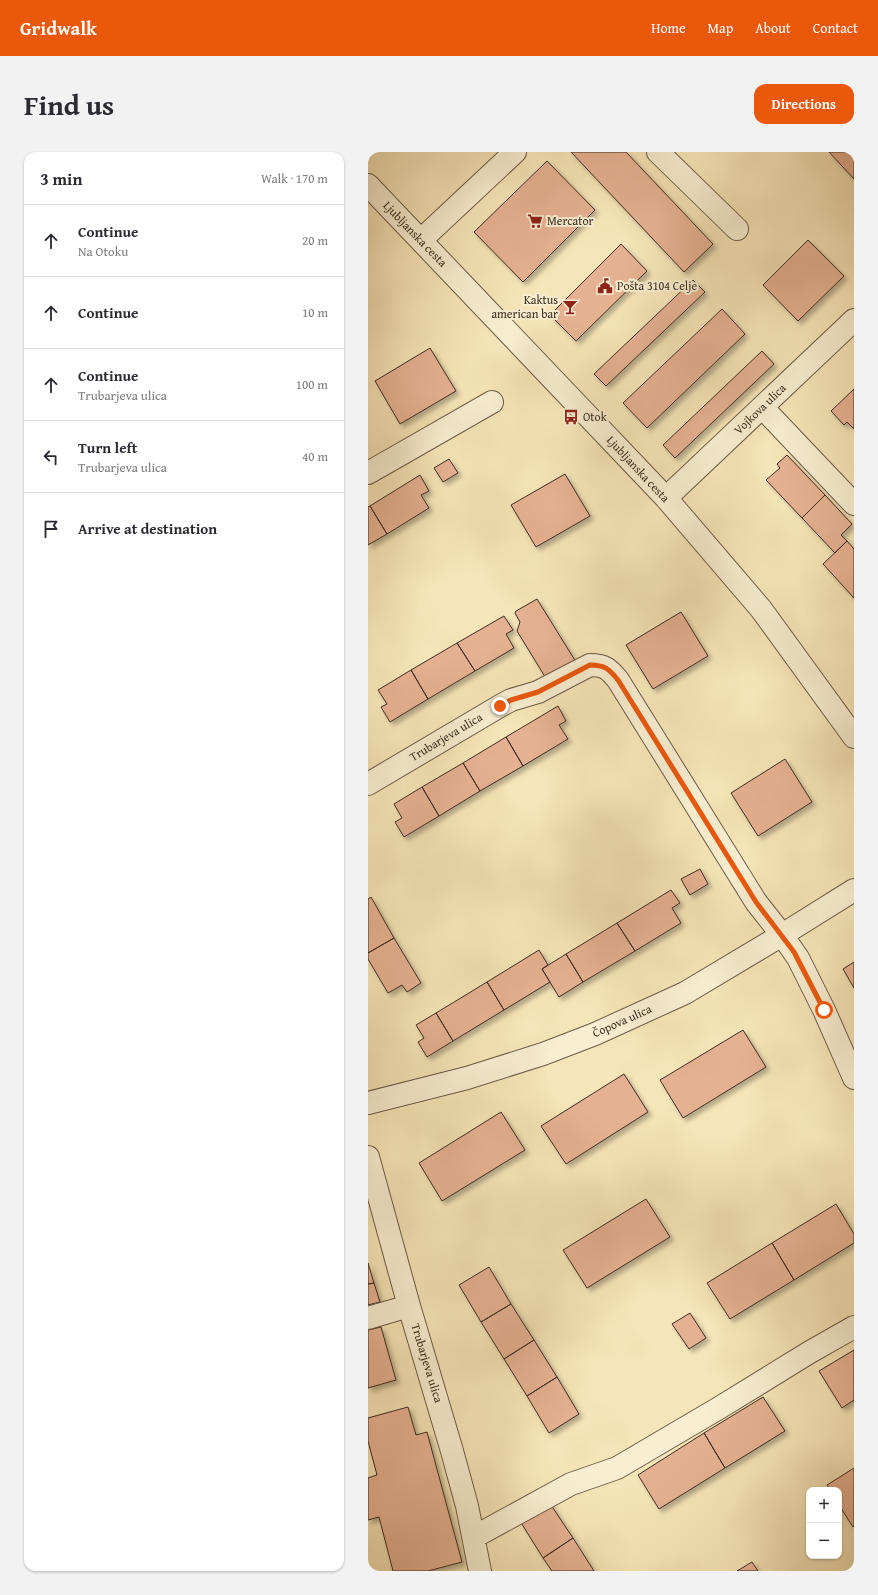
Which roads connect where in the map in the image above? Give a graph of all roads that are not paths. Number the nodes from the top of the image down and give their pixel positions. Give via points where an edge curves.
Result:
1 (515, 152) edge
2 (658, 152) edge
3 (368, 185) edge
4 (737, 229) dead end
5 (421, 240) junction
6 (854, 320) edge
7 (492, 402) dead end
8 (762, 407) junction
9 (368, 473) edge
10 (666, 498) junction
11 (854, 504) edge
12 (851, 730) edge
13 (368, 784) edge
14 (854, 890) edge
15 (782, 936) junction
16 (854, 1078) edge
17 (368, 1103) edge
18 (368, 1157) edge
19 (409, 1306) junction
20 (368, 1318) edge
21 (854, 1327) edge
22 (474, 1537) junction
23 (479, 1571) edge

1 - 5 street
2 - 4 street
3 - 5 street, Ljubljanska cesta
5 - 10 street, Ljubljanska cesta
6 - 8 street, Vojkova ulica
7 - 9 street
8 - 10 street, Vojkova ulica
8 - 11 street
10 - 12 street, Ljubljanska cesta via 761,609
13 - 15 street, Trubarjeva ulica via 511,700 538,692 590,665 599,665 610,670 618,680 756,902
14 - 15 street, Čopova ulica
15 - 16 street, Trubarjeva ulica via 798,958
15 - 17 street, Čopova ulica via 685,993 595,1034 543,1054 467,1078
18 - 19 street, Trubarjeva ulica
19 - 20 street
19 - 22 street, Trubarjeva ulica via 452,1451
21 - 22 street via 617,1468 571,1484
22 - 23 street, Trubarjeva ulica

